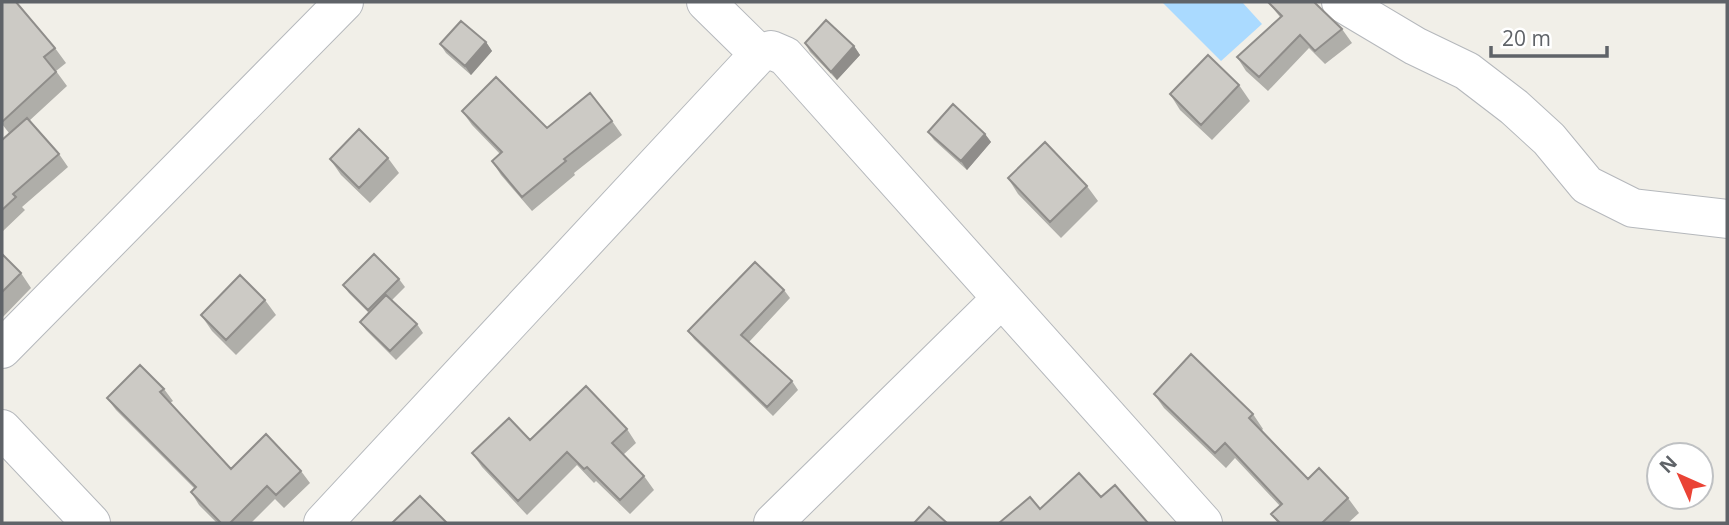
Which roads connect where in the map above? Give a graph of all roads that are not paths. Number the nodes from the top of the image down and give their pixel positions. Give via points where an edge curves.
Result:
1 (344, 2) edge
2 (706, 2) edge
3 (1341, 2) edge
4 (759, 54) junction
5 (1727, 219) edge
6 (1001, 299) junction
7 (2, 349) edge
8 (2, 429) edge
9 (91, 523) edge
10 (323, 523) edge
11 (773, 523) edge
12 (1203, 523) edge

1 - 7 street
2 - 4 street
3 - 5 street via 1467,71 1549,139 1587,185 1633,208
4 - 6 street via 771,50 785,56
4 - 10 street
6 - 11 street
6 - 12 street
8 - 9 street

